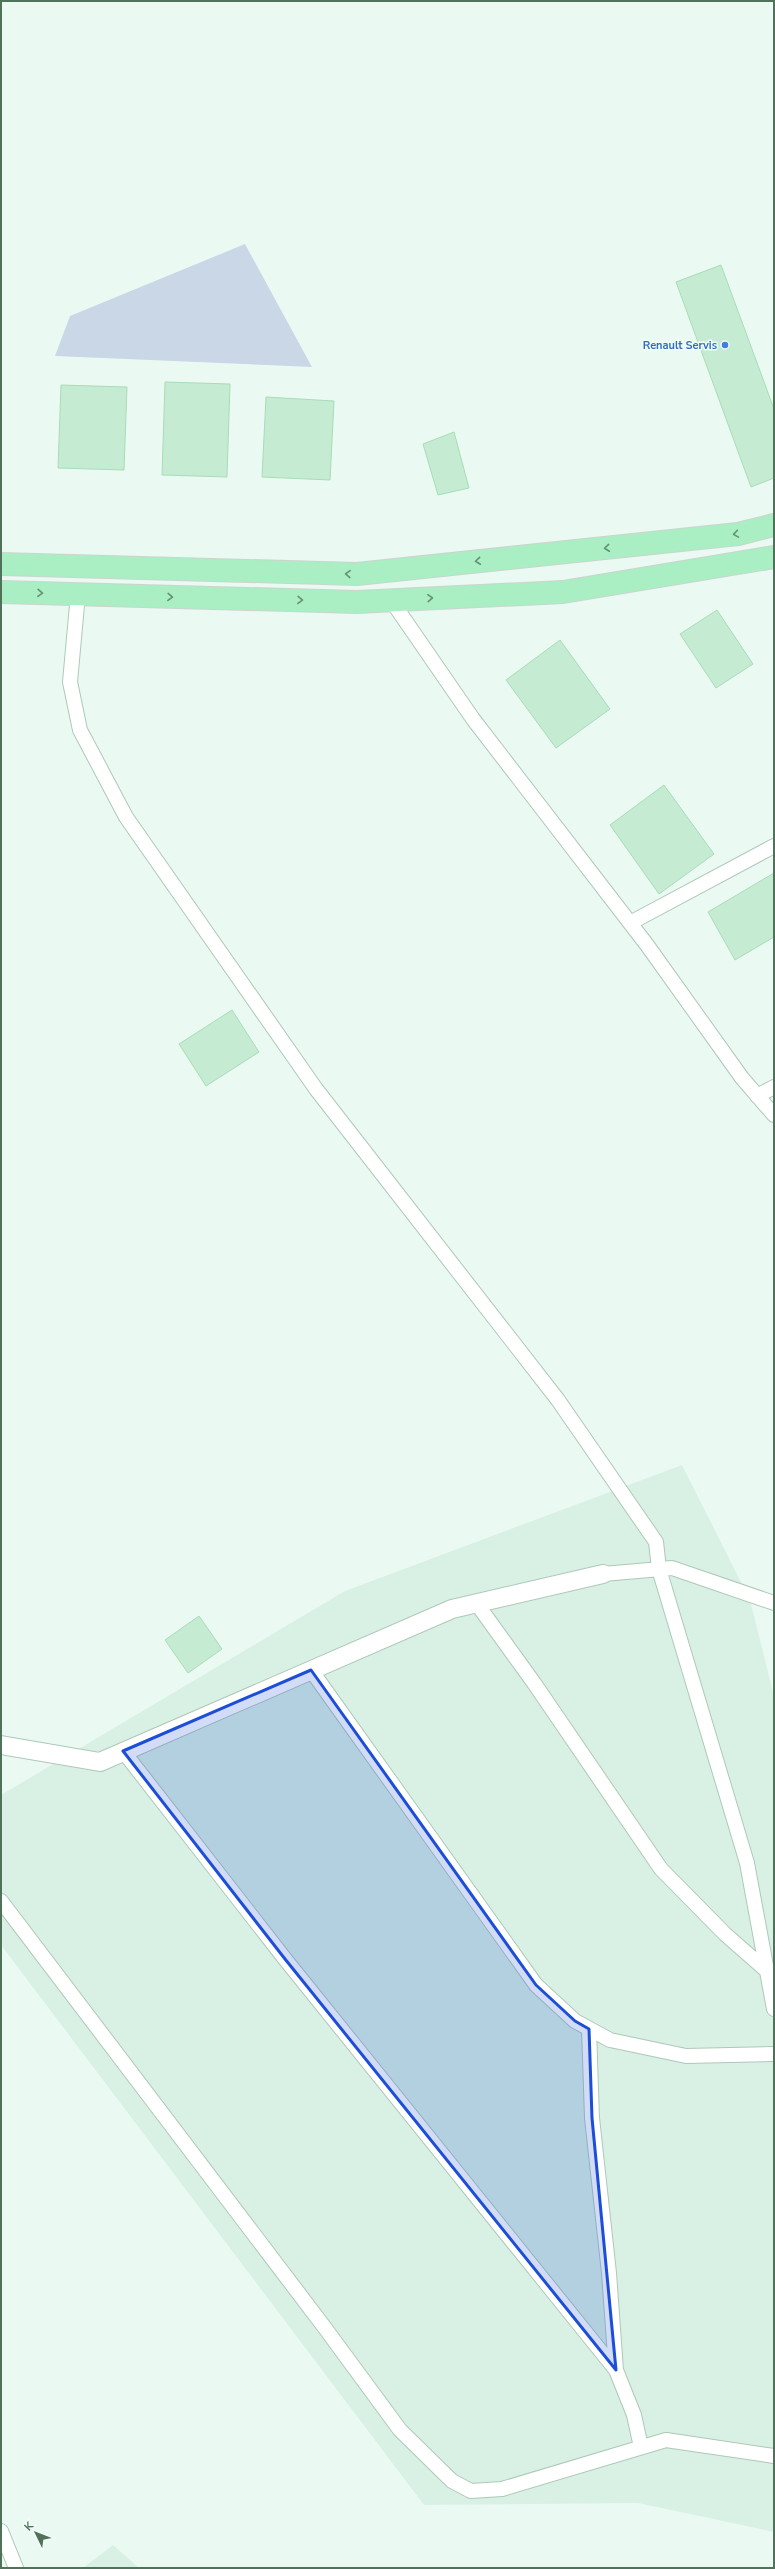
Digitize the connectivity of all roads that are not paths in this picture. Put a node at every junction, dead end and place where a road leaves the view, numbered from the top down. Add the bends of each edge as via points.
1 (774, 525) edge
2 (774, 557) edge
3 (1, 564) edge
4 (1, 592) edge
5 (78, 594) junction
6 (391, 600) junction
7 (774, 846) edge
8 (630, 923) junction
9 (774, 1087) edge
10 (758, 1096) junction
11 (774, 1115) edge
12 (659, 1569) junction
13 (603, 1574) joint
14 (774, 1603) edge
15 (477, 1604) junction
16 (311, 1670) junction
17 (1, 1745) edge
18 (123, 1751) junction
19 (1, 1901) edge
20 (766, 1970) junction
21 (774, 2009) edge
22 (589, 2029) junction
23 (774, 2054) edge
24 (616, 2370) junction
25 (642, 2447) junction
26 (774, 2456) edge
27 (1, 2531) edge
28 (16, 2568) edge

1 -> 3 highway via 738,534 357,574
6 -> 2 highway via 563,592
4 -> 5 highway
5 -> 6 highway via 357,602
5 - 12 street via 70,682 80,730 126,817 316,1089 558,1400 656,1542
6 - 8 street via 473,720
7 - 8 street
8 - 10 street via 742,1078
9 - 10 street
10 - 11 street
12 - 13 street
12 - 14 street via 672,1568
12 - 20 street via 746,1863
13 - 15 street
15 - 16 street via 452,1609
15 - 20 street via 661,1869 725,1934
16 - 18 street
16 - 22 street via 536,1985 575,2021
17 - 18 street via 100,1762
18 - 24 street via 290,1966
19 - 25 street via 326,2328 400,2430 452,2481 471,2491 502,2489
20 - 21 street
22 - 23 street via 610,2040 686,2056
22 - 24 street via 592,2118 609,2273
24 - 25 street via 634,2415
25 - 26 street via 666,2440
27 - 28 street

